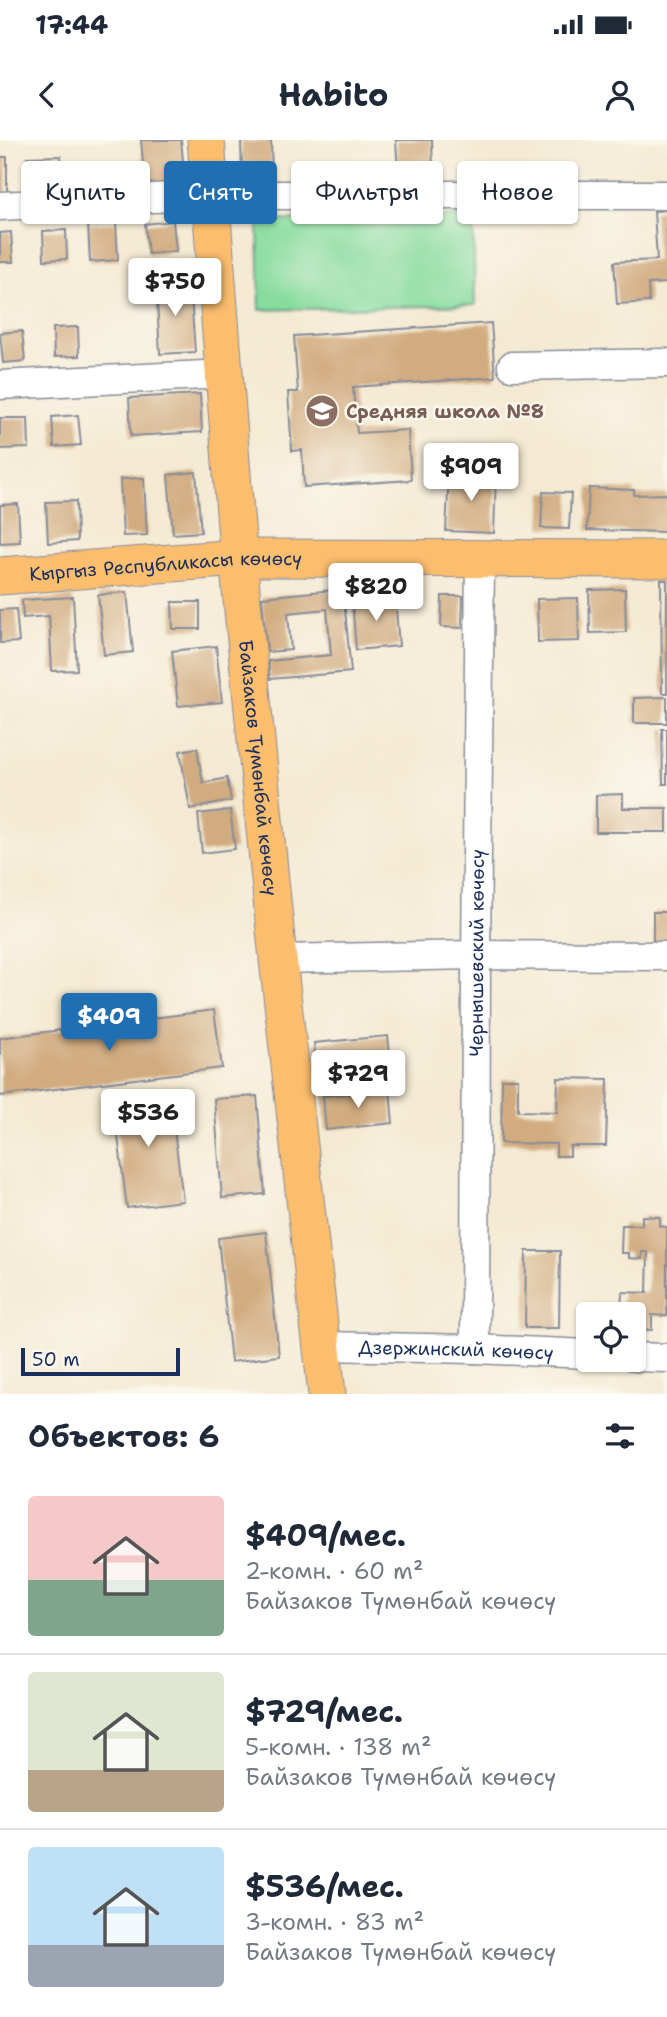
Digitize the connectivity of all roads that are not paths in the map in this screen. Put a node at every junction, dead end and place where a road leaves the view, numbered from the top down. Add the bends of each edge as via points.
1 (206, 140) edge
2 (208, 161) edge
3 (277, 195) edge
4 (667, 195) edge
5 (164, 197) edge
6 (0, 206) edge
7 (213, 224) edge
8 (667, 363) edge
9 (512, 366) dead end
10 (225, 374) junction
11 (0, 385) edge
12 (238, 558) junction
13 (480, 559) junction
14 (667, 559) edge
15 (0, 576) edge
16 (475, 955) junction
17 (667, 956) edge
18 (278, 959) junction
19 (323, 1346) junction
20 (475, 1349) junction
21 (576, 1353) edge
22 (646, 1357) edge
23 (667, 1358) edge
24 (327, 1394) edge

1 - 2 main road, Байзаков Түмөнбай көчөсү
3 - 4 street
5 - 6 street
7 - 10 main road, Байзаков Түмөнбай көчөсү
8 - 9 street
10 - 11 street
10 - 12 main road, Байзаков Түмөнбай көчөсү
12 - 13 main road, Кыргыз Республикасы көчөсү
12 - 15 main road, Кыргыз Республикасы көчөсү
12 - 18 main road, Байзаков Түмөнбай көчөсү
13 - 14 main road, Кыргыз Республикасы көчөсү
13 - 16 street, Чернышевский көчөсү
16 - 17 street
16 - 18 street
16 - 20 street, Чернышевский көчөсү
18 - 19 main road, Байзаков Түмөнбай көчөсү
19 - 20 street, Дзержинский көчөсү
19 - 24 main road, Байзаков Түмөнбай көчөсү
20 - 21 street, Дзержинский көчөсү
22 - 23 street

